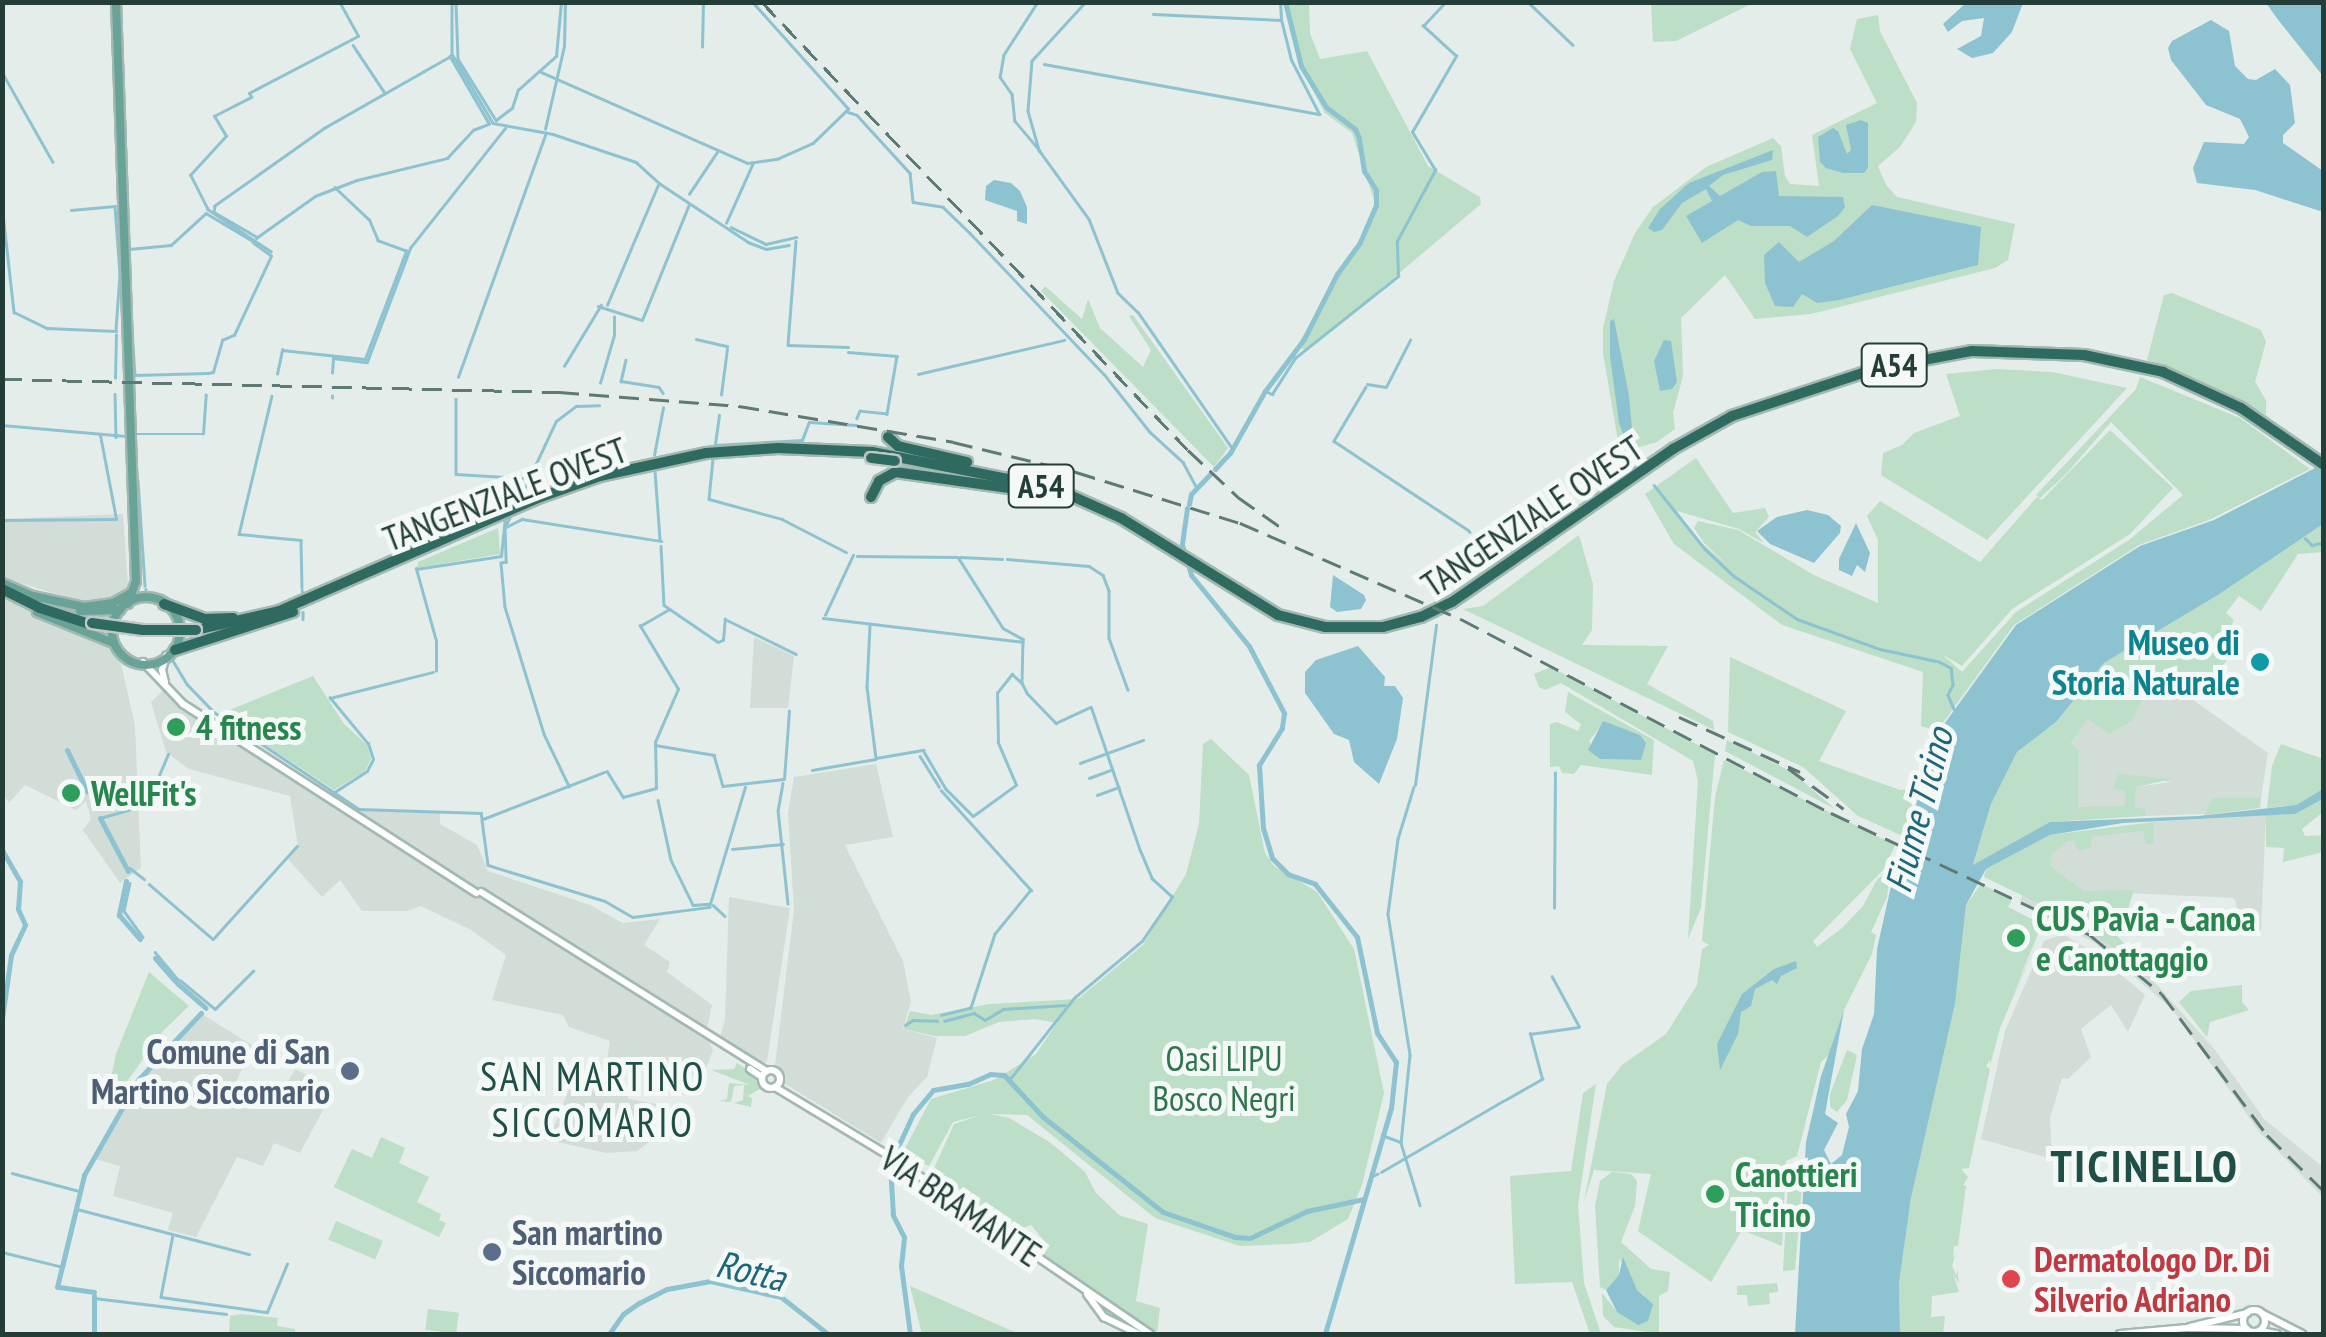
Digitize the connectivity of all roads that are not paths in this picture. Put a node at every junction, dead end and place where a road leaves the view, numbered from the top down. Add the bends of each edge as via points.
1 (116, 2) edge
2 (888, 437) dead end
3 (887, 457) junction
4 (2324, 469) edge
5 (871, 497) dead end
6 (135, 554) junction
7 (136, 581) junction
8 (2, 588) edge
9 (333, 590) junction
10 (33, 596) junction
11 (149, 600) junction
12 (164, 604) junction
13 (124, 607) junction
14 (111, 642) junction
15 (171, 653) junction
16 (143, 662) junction
17 (170, 692) junction
18 (764, 1074) junction
19 (777, 1083) junction
20 (1083, 1289) junction
21 (2246, 1313) junction
22 (2262, 1314) junction
23 (2187, 1328) junction
24 (2247, 1329) junction
25 (2260, 1330) junction
26 (1139, 1334) edge
27 (1150, 1334) edge
28 (2120, 1334) edge
29 (2277, 1334) edge
30 (2302, 1334) edge

1 - 6 main road
2 - 3 highway
3 - 4 highway, TANGENZIALE OVEST / A54 via 1054,492 1121,518 1248,604 1293,625 1336,634 1381,633 1446,612 1701,431 1750,408 1940,355 2070,353 2139,365 2262,425
3 - 5 highway
3 - 9 highway, TANGENZIALE OVEST / A54 via 714,455 621,470
6 - 7 main road
6 - 10 main road via 127,598 84,607
7 - 11 main road
7 - 13 main road
8 - 9 highway, A54, bridge via 92,624 196,631 252,620
8 - 10 main road
8 - 14 main road
9 - 12 highway via 226,619 206,620
9 - 15 highway via 272,622
10 - 13 main road via 81,611
11 - 12 main road
11 - 13 main road
12 - 15 main road via 182,626
13 - 14 main road via 110,626
14 - 16 main road
15 - 16 main road
15 - 17 main road via 162,676
16 - 17 main road
17 - 18 main road
18 - 19 main road via 774,1070
18 - 19 main road via 764,1085
19 - 20 main road, VIA BRAMANTE
20 - 26 main road, VIA BRAMANTE via 1104,1318
20 - 27 main road, VIA BRAMANTE
21 - 22 main road via 2256,1308
21 - 23 main road
21 - 24 main road
22 - 25 main road
22 - 30 main road
23 - 24 main road
23 - 28 main road
24 - 25 main road
25 - 29 main road

